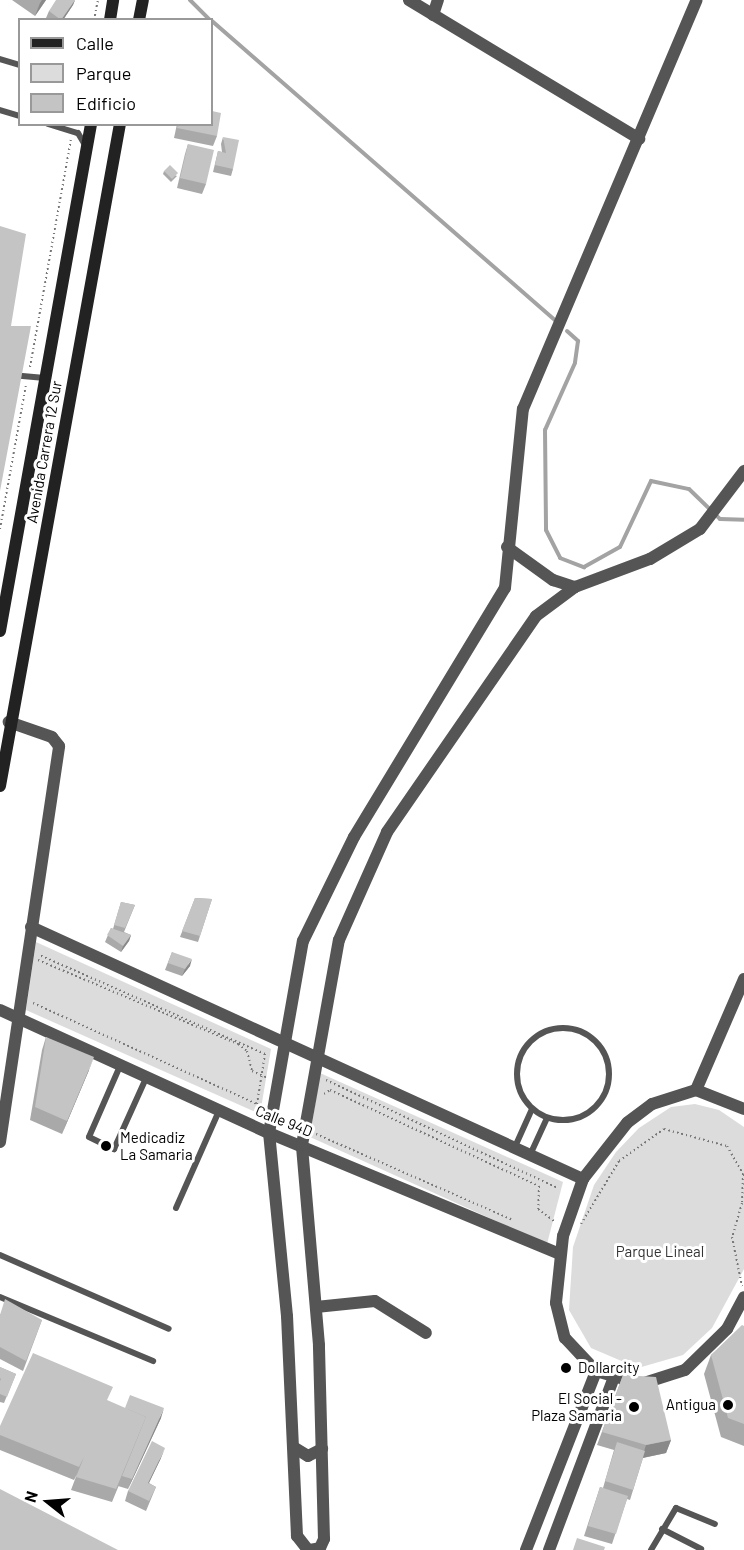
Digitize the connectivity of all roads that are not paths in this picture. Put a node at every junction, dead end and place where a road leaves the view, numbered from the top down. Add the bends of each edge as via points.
1 (113, 0) edge
2 (143, 0) edge
3 (409, 0) edge
4 (438, 0) edge
5 (697, 0) edge
6 (433, 15) junction
7 (110, 18) edge
8 (139, 18) edge
9 (0, 59) edge
10 (18, 64) edge
11 (0, 110) edge
12 (18, 115) edge
13 (54, 126) edge
14 (91, 126) edge
15 (120, 126) edge
16 (639, 139) junction
17 (87, 148) junction
18 (0, 374) edge
19 (45, 378) junction
20 (744, 471) edge
21 (507, 547) junction
22 (575, 587) junction
23 (0, 631) edge
24 (9, 722) junction
25 (0, 786) edge
26 (31, 927) junction
27 (744, 979) edge
28 (0, 1010) edge
29 (17, 1017) junction
30 (284, 1047) junction
31 (314, 1060) junction
32 (120, 1066) junction
33 (146, 1078) junction
34 (696, 1090) junction
35 (532, 1109) junction
36 (744, 1109) edge
37 (219, 1110) junction
38 (548, 1118) junction
39 (269, 1133) junction
40 (0, 1142) edge
41 (302, 1145) junction
42 (514, 1149) junction
43 (530, 1156) junction
44 (583, 1179) junction
45 (176, 1208) dead end
46 (560, 1254) junction
47 (0, 1255) edge
48 (0, 1297) edge
49 (744, 1297) edge
50 (316, 1307) junction
51 (169, 1329) dead end
52 (727, 1329) junction
53 (426, 1333) dead end
54 (744, 1336) edge
55 (153, 1361) dead end
56 (596, 1371) junction
57 (613, 1380) junction
58 (294, 1448) junction
59 (322, 1449) junction
60 (715, 1524) dead end
61 (662, 1529) junction
62 (701, 1549) edge
63 (309, 1550) edge
64 (526, 1550) edge
65 (549, 1550) edge
66 (651, 1550) edge

1 - 7 street
2 - 8 street
3 - 6 street
4 - 6 street
5 - 16 street
6 - 16 street
9 - 10 lane
11 - 12 lane
13 - 17 lane via 72,132
14 - 17 street, Avenida Carrera 12 Sur
15 - 24 street, Avenida Carrera 12 Sur
16 - 21 street via 523,409
17 - 19 street, Avenida Carrera 12 Sur
18 - 19 lane
19 - 23 street, Avenida Carrera 12 Sur
20 - 22 street via 700,529 650,558
21 - 22 street via 553,580
21 - 30 street via 505,588 354,837 303,941
22 - 31 street via 536,616 387,832 339,940
24 - 25 street, Avenida Carrera 12 Sur
24 - 26 street via 52,737 59,746
26 - 29 street
26 - 30 street
27 - 34 street
28 - 29 street, Calle 94D
29 - 32 street, Calle 94D
29 - 40 street
30 - 31 street
30 - 39 street
31 - 41 street
31 - 42 street
32 - 33 street, Calle 94D
32 - 33 lane via 89,1137 114,1149
33 - 37 street, Calle 94D
34 - 36 street
34 - 44 street via 652,1104 627,1123
35 - 38 lane
35 - 38 lane via 516,1074 525,1047 548,1029 586,1033 600,1046 608,1084 586,1114
35 - 42 lane
37 - 39 street, Calle 94D
37 - 45 lane
38 - 43 lane
39 - 41 street, Calle 94D
39 - 58 street
41 - 46 street, Calle 94D
41 - 50 street
42 - 43 street
43 - 44 street
44 - 46 street
46 - 56 street via 556,1304 565,1338
47 - 51 lane
48 - 55 lane
49 - 52 street
50 - 53 street via 375,1301
50 - 59 street
52 - 54 street
52 - 57 street via 685,1370 641,1384
56 - 57 street
56 - 64 street
57 - 65 street
58 - 59 street via 308,1456
58 - 63 street via 297,1536
59 - 63 street via 324,1539 320,1548
60 - 61 lane via 676,1508
61 - 62 lane
61 - 66 lane

